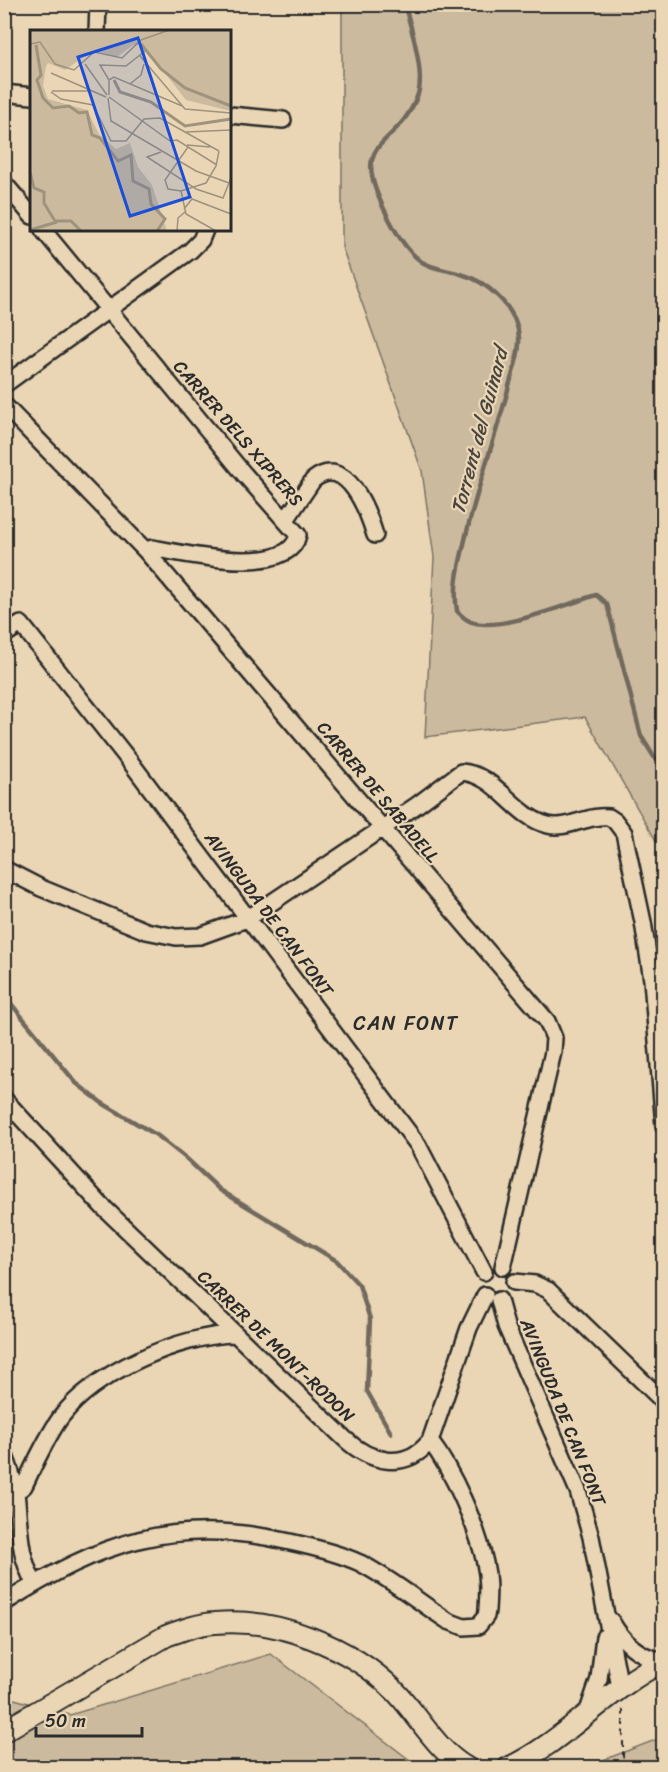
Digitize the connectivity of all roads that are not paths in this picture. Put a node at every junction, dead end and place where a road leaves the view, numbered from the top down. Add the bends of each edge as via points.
1 (98, 4) edge
2 (97, 30) edge
3 (4, 93) edge
4 (30, 96) edge
5 (231, 115) edge
6 (283, 120) dead end
7 (4, 183) edge
8 (30, 214) edge
9 (44, 231) edge
10 (205, 231) edge
11 (108, 309) junction
12 (4, 385) edge
13 (4, 405) edge
14 (286, 520) junction
15 (375, 535) dead end
16 (145, 550) junction
17 (4, 635) edge
18 (382, 827) junction
19 (4, 869) edge
20 (248, 919) junction
21 (4, 1098) edge
22 (663, 1126) edge
23 (503, 1267) junction
24 (484, 1272) junction
25 (514, 1282) junction
26 (492, 1298) junction
27 (235, 1334) junction
28 (662, 1398) edge
29 (429, 1441) junction
30 (4, 1453) edge
31 (16, 1492) junction
32 (35, 1584) junction
33 (4, 1603) edge
34 (605, 1610) junction
35 (663, 1661) edge
36 (618, 1689) junction
37 (588, 1711) junction
38 (4, 1731) edge
39 (467, 1767) edge
40 (508, 1767) edge

1 - 2 street
3 - 4 street
5 - 6 street
7 - 8 street
9 - 11 street, CARRER DELS XIPRERS
10 - 11 street via 190,251
11 - 12 street
11 - 14 street, CARRER DELS XIPRERS
13 - 16 street, CARRER DE SABADELL
14 - 15 street via 313,480 331,473 361,496
14 - 16 street, CARRER DELS XIPRERS via 298,534 296,544 273,558 233,560
16 - 18 street, CARRER DE SABADELL
17 - 20 street, AVINGUDA DE CAN FONT via 21,624
18 - 20 street
18 - 22 street via 460,772 484,780 531,817 549,826 602,816 615,821 624,833 629,852 652,980
18 - 23 street, CARRER DE SABADELL via 540,1012 554,1038
19 - 20 street via 41,888 161,935 200,936
20 - 24 street, AVINGUDA DE CAN FONT via 418,1146
21 - 27 street, CARRER DE MONT-RODON via 102,1206
23 - 24 street via 491,1267
23 - 25 street via 512,1274
24 - 26 street via 480,1282
25 - 26 street via 512,1293
25 - 28 street via 548,1290
26 - 29 street via 469,1328
26 - 34 street, AVINGUDA DE CAN FONT via 578,1491
27 - 29 street, CARRER DE MONT-RODON via 357,1450 377,1459 399,1461 416,1455
27 - 31 street via 193,1340 156,1353 92,1389 62,1416 24,1486
29 - 32 street via 442,1458 485,1563 487,1610 478,1626 464,1627 448,1621 347,1558 237,1532 190,1531 118,1544
30 - 31 street
31 - 32 street via 25,1567
32 - 33 street
34 - 35 street, AVINGUDA DE CAN FONT via 628,1645 648,1658
34 - 36 street, AVINGUDA DE CAN FONT
34 - 37 street, AVINGUDA DE CAN FONT via 603,1654
35 - 36 street
36 - 37 street
37 - 40 street
38 - 39 street via 166,1636 192,1627 232,1622 309,1639 369,1668 396,1692 449,1755

